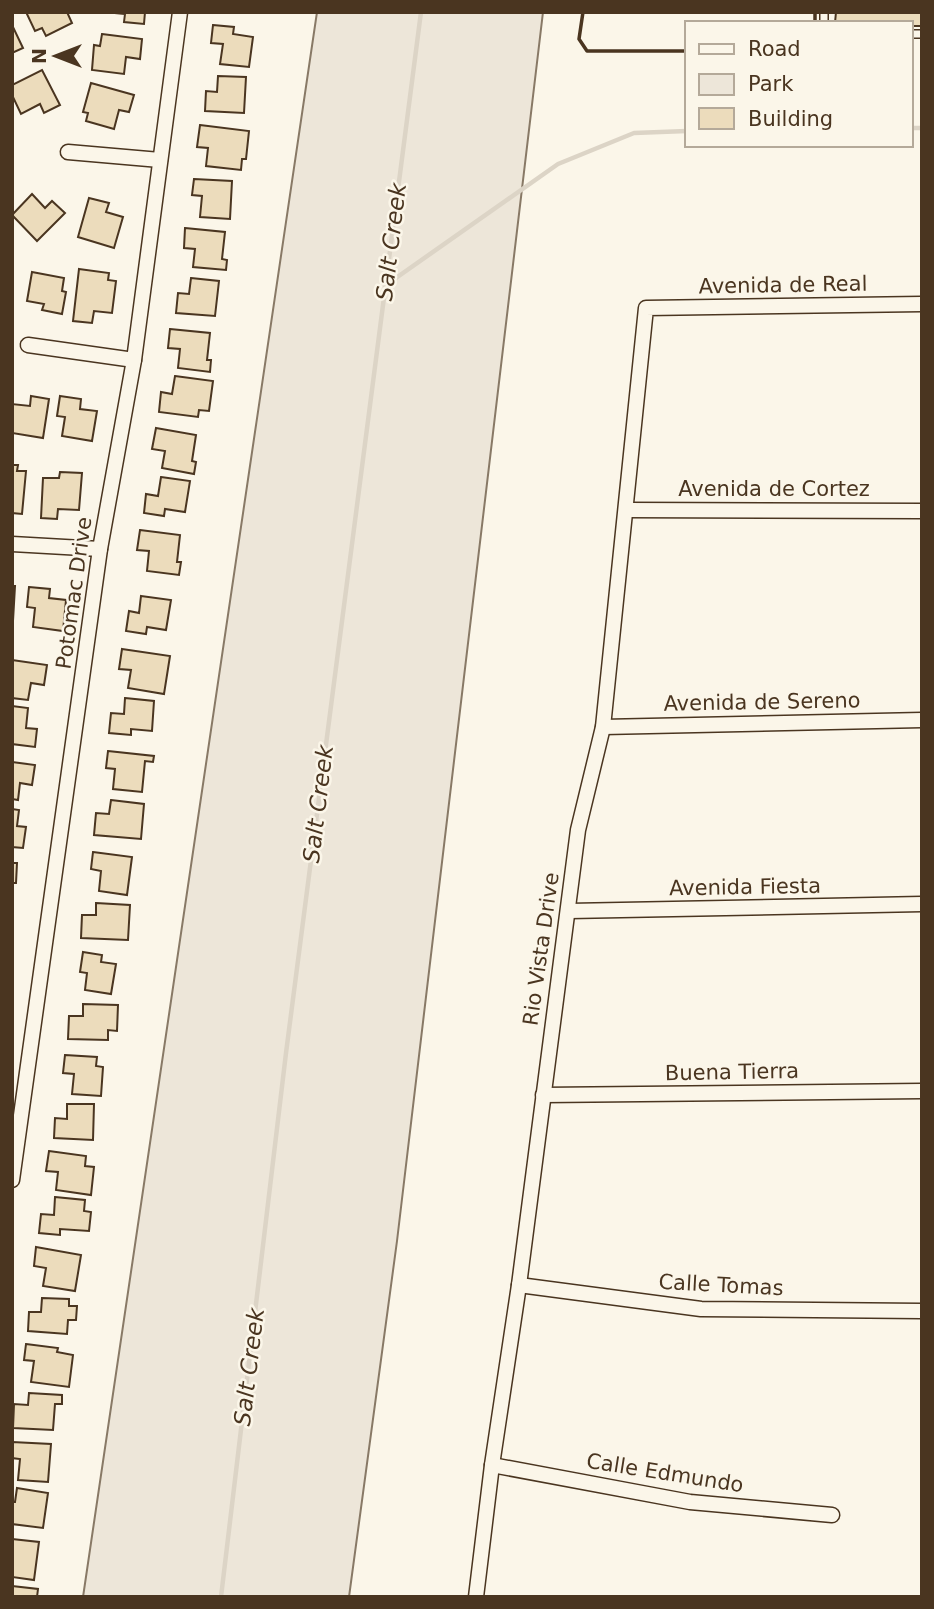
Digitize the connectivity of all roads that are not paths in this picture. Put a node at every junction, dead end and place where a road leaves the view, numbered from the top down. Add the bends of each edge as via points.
1 (180, 12) edge
2 (68, 152) dead end
3 (160, 160) junction
4 (922, 303) edge
5 (646, 308) joint
6 (28, 345) dead end
7 (134, 360) junction
8 (626, 510) junction
9 (922, 511) edge
10 (12, 544) edge
11 (100, 549) junction
12 (922, 720) edge
13 (603, 727) junction
14 (922, 904) edge
15 (569, 911) junction
16 (922, 1091) edge
17 (542, 1095) junction
18 (12, 1180) edge
19 (519, 1285) junction
20 (922, 1311) edge
21 (492, 1465) junction
22 (832, 1515) dead end
23 (476, 1597) edge

1 - 3 street, Potomac Drive
2 - 3 street
3 - 7 street, Potomac Drive
4 - 5 street, Avenida de Real
5 - 8 street, Rio Vista Drive
6 - 7 street
7 - 11 street, Potomac Drive
8 - 9 street, Avenida de Cortez
8 - 13 street, Rio Vista Drive
10 - 11 street
11 - 18 street, Potomac Drive
12 - 13 street, Avenida de Sereno
13 - 15 street, Rio Vista Drive via 578,830
14 - 15 street, Avenida Fiesta
15 - 17 street, Rio Vista Drive
16 - 17 street, Buena Tierra
17 - 19 street, Rio Vista Drive
19 - 20 street, Calle Tomas via 701,1309
19 - 21 street, Rio Vista Drive
21 - 22 street, Calle Edmundo via 690,1502
21 - 23 street, Rio Vista Drive

